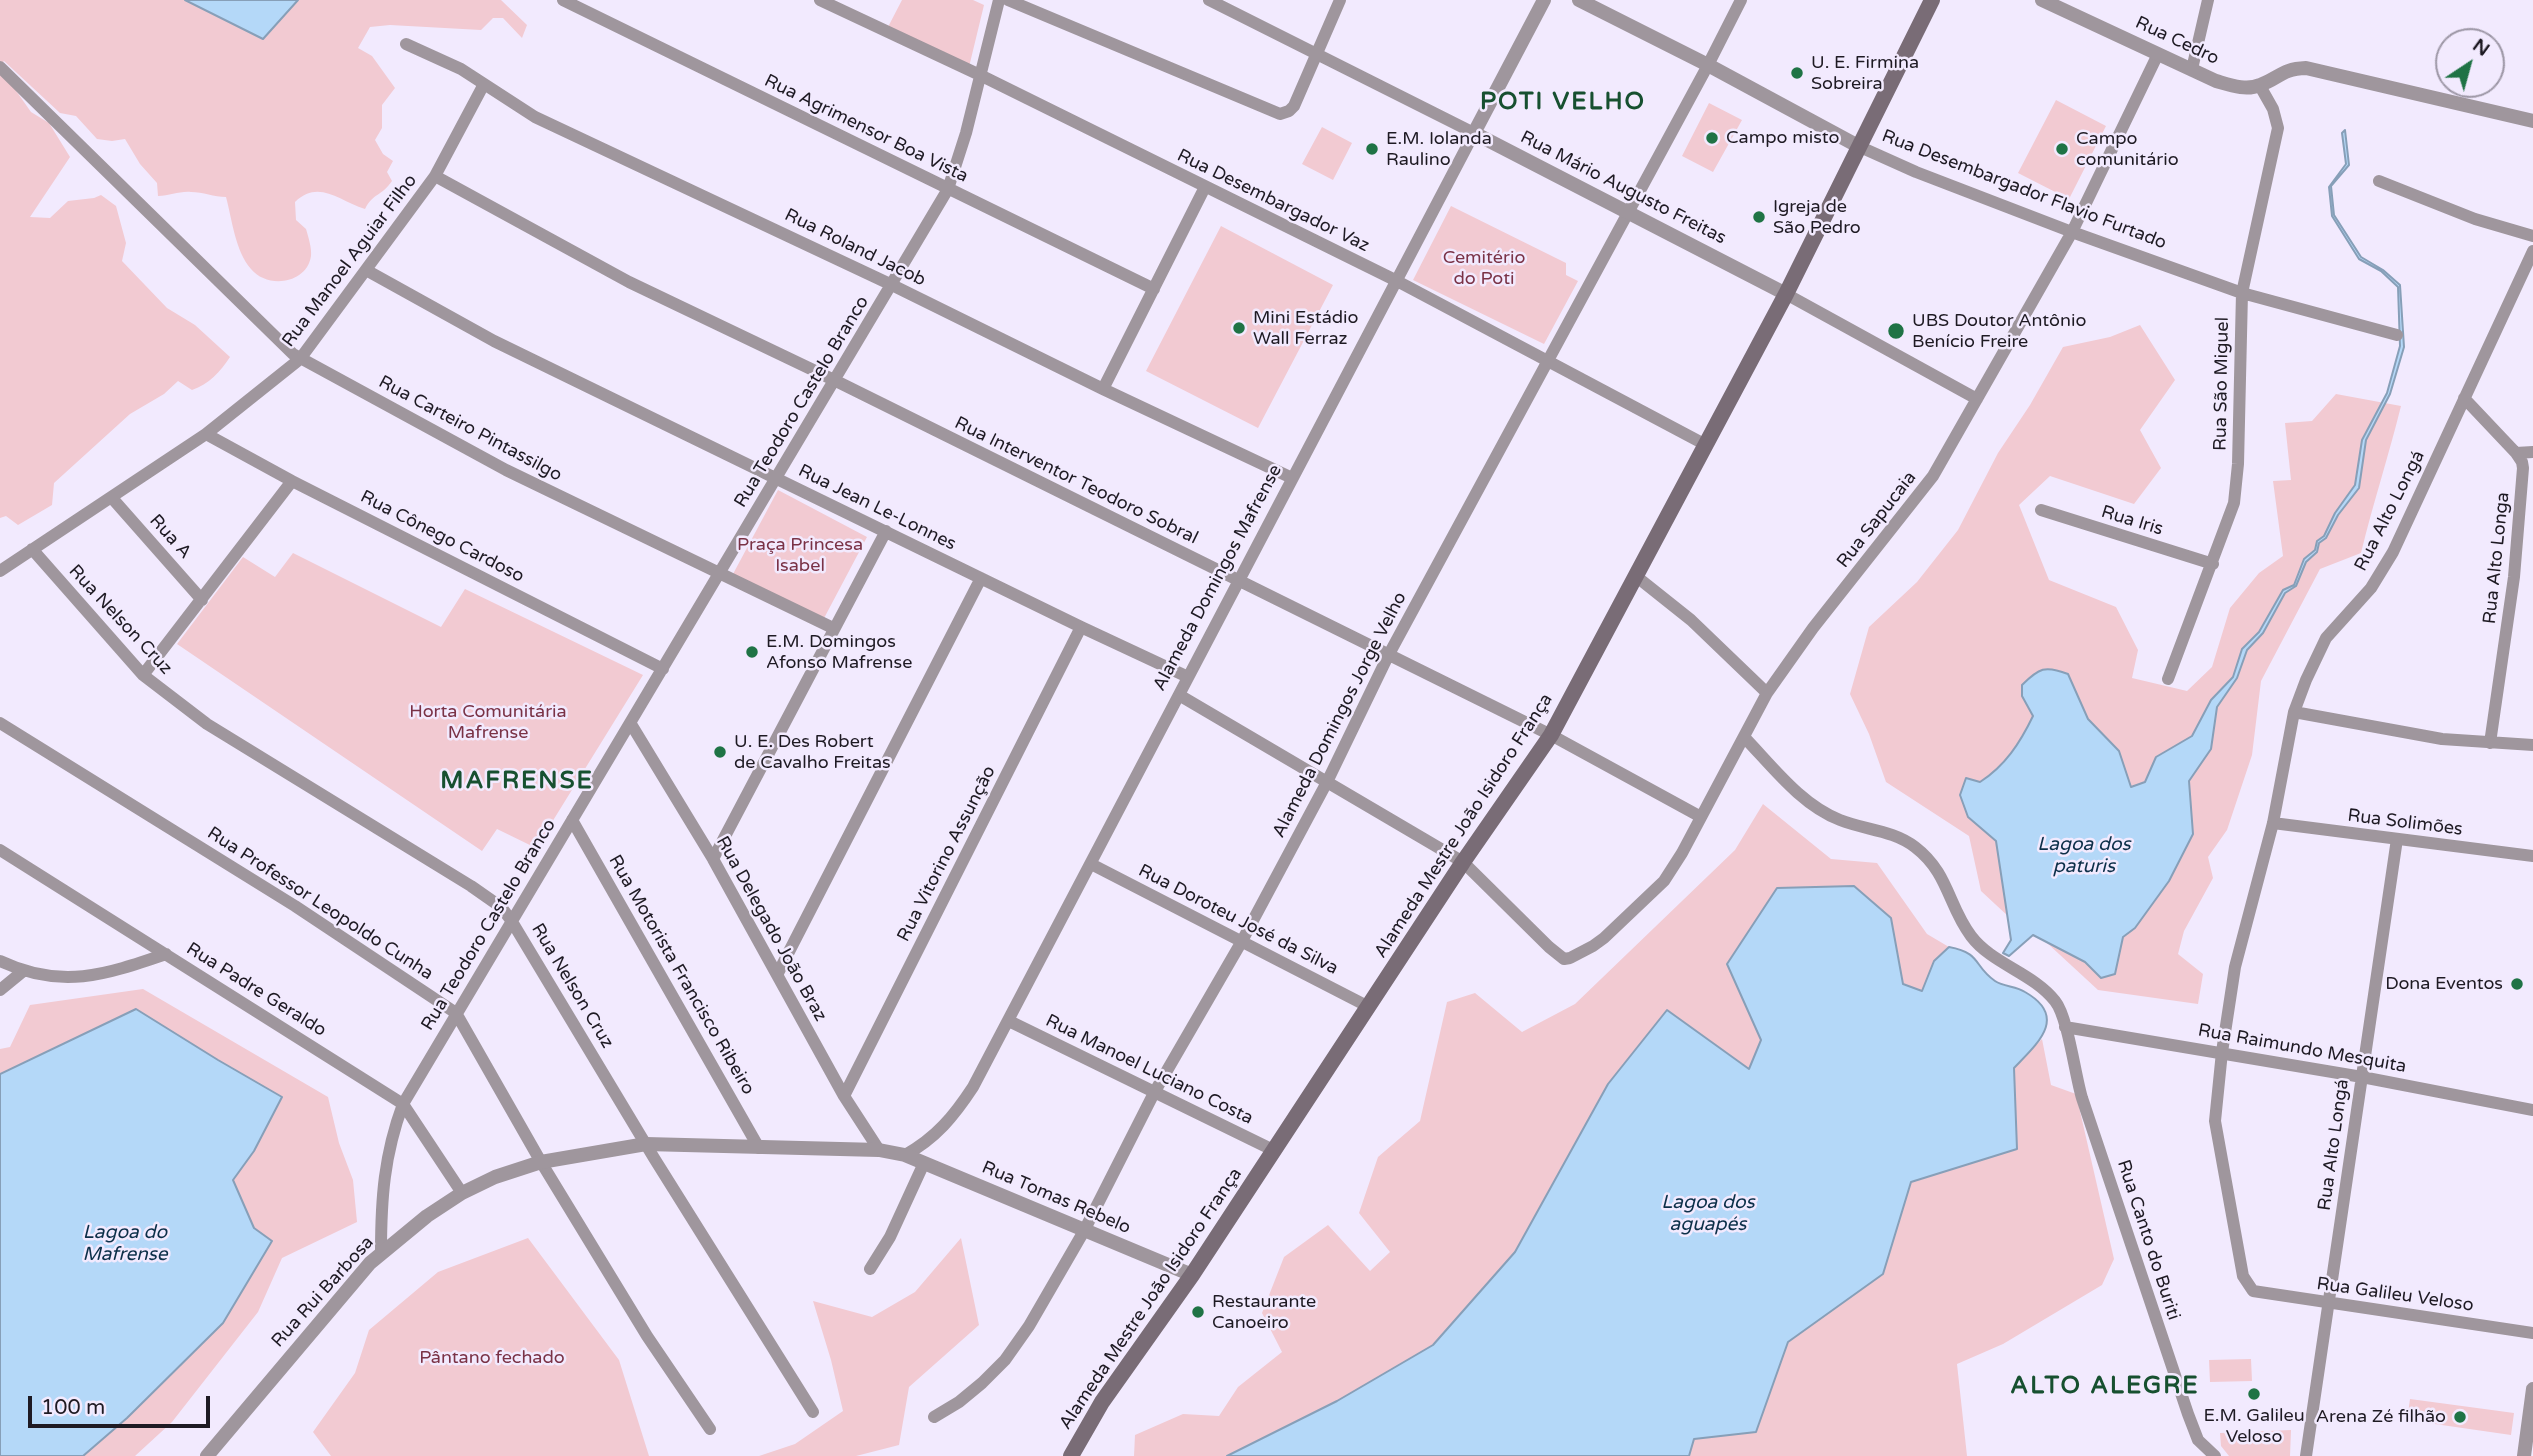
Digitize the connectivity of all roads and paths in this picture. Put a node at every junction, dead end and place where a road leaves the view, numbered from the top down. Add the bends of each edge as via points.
1 (563, 0) edge
2 (820, 0) edge
3 (999, 0) edge
4 (1007, 0) edge
5 (1209, 0) edge
6 (1340, 0) edge
7 (1544, 0) edge
8 (1578, 0) edge
9 (1741, 0) edge
10 (1932, 0) edge
11 (2042, 0) edge
12 (2208, 0) edge
13 (407, 44) dead end
14 (1316, 52) junction
15 (2158, 54) junction
16 (1708, 65) junction
17 (0, 67) edge
18 (2192, 69) junction
19 (982, 75) junction
20 (484, 84) junction
21 (2260, 86) junction
22 (2533, 121) edge
23 (1474, 133) junction
24 (1858, 146) junction
25 (435, 176) junction
26 (2379, 181) dead end
27 (1205, 187) junction
28 (948, 189) junction
29 (1628, 214) junction
30 (2072, 232) junction
31 (2533, 236) edge
32 (2533, 251) edge
33 (366, 270) junction
34 (1397, 281) junction
35 (892, 285) junction
36 (1154, 289) junction
37 (2242, 293) junction
38 (1786, 294) junction
39 (2397, 335) dead end
40 (300, 359) junction
41 (1549, 360) junction
42 (834, 380) junction
43 (1102, 389) junction
44 (2464, 398) junction
45 (1977, 399) junction
46 (206, 435) junction
47 (1706, 445) junction
48 (2533, 452) edge
49 (2516, 453) junction
50 (778, 478) junction
51 (1292, 478) junction
52 (292, 481) junction
53 (112, 498) junction
54 (2040, 510) dead end
55 (886, 531) junction
56 (32, 549) junction
57 (2213, 564) junction
58 (0, 571) edge
59 (719, 574) junction
60 (1637, 577) junction
61 (981, 578) junction
62 (1238, 581) junction
63 (202, 600) junction
64 (833, 628) junction
65 (1081, 628) junction
66 (1388, 656) junction
67 (663, 669) junction
68 (142, 676) junction
69 (1188, 677) junction
70 (2168, 679) dead end
71 (1767, 693) junction
72 (1179, 695) junction
73 (2294, 712) junction
74 (0, 723) edge
75 (631, 724) junction
76 (1551, 735) junction
77 (1744, 737) junction
78 (2490, 743) junction
79 (2533, 745) edge
80 (1327, 782) junction
81 (1700, 817) junction
82 (572, 820) junction
83 (2273, 823) junction
84 (2397, 839) junction
85 (0, 850) edge
86 (2533, 856) edge
87 (713, 859) junction
88 (1464, 862) junction
89 (1091, 864) junction
90 (511, 920) junction
91 (1242, 941) junction
92 (166, 954) junction
93 (0, 961) edge
94 (22, 972) junction
95 (777, 975) junction
96 (0, 990) edge
97 (1369, 1007) junction
98 (456, 1013) junction
99 (1009, 1021) junction
100 (2065, 1027) junction
101 (2222, 1052) junction
102 (2362, 1077) junction
103 (1154, 1093) junction
104 (844, 1096) junction
105 (403, 1104) junction
106 (2533, 1110) edge
107 (646, 1144) junction
108 (759, 1148) junction
109 (879, 1150) junction
110 (1273, 1150) junction
111 (905, 1155) junction
112 (541, 1162) junction
113 (924, 1163) junction
114 (461, 1193) junction
115 (1084, 1231) junction
116 (382, 1252) junction
117 (870, 1269) dead end
118 (1192, 1275) junction
119 (2253, 1290) joint
120 (2329, 1303) junction
121 (2533, 1333) edge
122 (2533, 1389) edge
123 (813, 1412) dead end
124 (934, 1417) dead end
125 (710, 1429) dead end
126 (207, 1456) edge
127 (1071, 1456) edge
128 (2215, 1456) edge
129 (2306, 1456) edge
130 (2524, 1456) edge

1 - 28 street, Rua Agrimensor Boa Vista
2 - 19 street, Rua Desembargador Vaz
3 - 19 street, Rua Teodoro Castelo Branco
4 - 14 street via 1272,113 1285,114 1294,106
5 - 14 street, Rua Mário Augusto Freitas
6 - 14 street
7 - 23 street, Alameda Domingos Mafrense
8 - 16 street, Rua Desembargador Flavio Furtado
9 - 16 street, Alameda Domingos Jorge Velho
10 - 24 main road, Alameda Mestre João Isidoro França
11 - 15 street, Rua Cedro
12 - 18 street
13 - 20 street, Rua Roland Jacob
14 - 23 street, Rua Mário Augusto Freitas
15 - 18 street, Rua Cedro
15 - 30 street, Rua Sapucaia
16 - 24 street, Rua Desembargador Flavio Furtado
16 - 29 street, Alameda Domingos Jorge Velho
17 - 40 street, Rua Carteiro Pintassilgo
18 - 21 street, Rua Cedro via 2234,86
19 - 27 street, Rua Desembargador Vaz
19 - 28 street, Rua Teodoro Castelo Branco
20 - 25 street, Rua Manoel Aguiar Filho
20 - 35 street, Rua Roland Jacob via 535,117
21 - 22 street via 2282,72 2306,68
21 - 37 street, Rua São Miguel via 2278,128
23 - 29 street, Rua Mário Augusto Freitas
23 - 34 street, Alameda Domingos Mafrense
24 - 30 street, Rua Desembargador Flavio Furtado
24 - 38 main road, Alameda Mestre João Isidoro França
25 - 33 street, Rua Manoel Aguiar Filho
25 - 42 street, Rua Interventor Teodoro Sobral via 629,282
26 - 31 street
27 - 34 street, Rua Desembargador Vaz
27 - 36 street
28 - 35 street, Rua Teodoro Castelo Branco
28 - 36 street, Rua Agrimensor Boa Vista
29 - 38 street, Rua Mário Augusto Freitas
29 - 41 street, Alameda Domingos Jorge Velho
30 - 37 street, Rua Desembargador Flavio Furtado
30 - 45 street, Rua Sapucaia
32 - 44 street, Rua Alto Longá
33 - 40 street, Rua Manoel Aguiar Filho
33 - 50 street, Rua Jean Le-Lonnes via 494,341
34 - 41 street, Rua Desembargador Vaz
34 - 51 street, Alameda Domingos Mafrense
35 - 42 street, Rua Teodoro Castelo Branco
35 - 43 street, Rua Roland Jacob
36 - 43 street
37 - 39 street, Rua Desembargador Flavio Furtado
37 - 57 street, Rua São Miguel via 2237,485
38 - 45 street, Rua Mário Augusto Freitas
38 - 47 main road, Alameda Mestre João Isidoro França
40 - 46 street, Rua Manoel Aguiar Filho
40 - 59 street, Rua Carteiro Pintassilgo via 506,470
41 - 47 street, Rua Desembargador Vaz
41 - 66 street, Alameda Domingos Jorge Velho
42 - 50 street, Rua Teodoro Castelo Branco
42 - 62 street, Rua Interventor Teodoro Sobral
43 - 51 street, Rua Roland Jacob
44 - 49 street
44 - 73 street, Rua Alto Longá via 2383,570 2326,638
45 - 71 street, Rua Sapucaia via 1933,477
46 - 52 street, Rua Cônego Cardoso
46 - 53 street, Rua Manoel Aguiar Filho
47 - 60 main road, Alameda Mestre João Isidoro França
48 - 49 street
49 - 78 street, Rua Alto Longa via 2523,468 2514,577
50 - 55 street, Rua Jean Le-Lonnes
50 - 59 street, Rua Teodoro Castelo Branco
51 - 62 street, Alameda Domingos Mafrense
52 - 63 street
52 - 67 street, Rua Cônego Cardoso
53 - 56 street, Rua Manoel Aguiar Filho
53 - 63 street, Rua A
54 - 57 street, Rua Iris
55 - 61 street, Rua Jean Le-Lonnes
55 - 64 street
56 - 58 street, Rua Manoel Aguiar Filho
56 - 68 street, Rua Nelson Cruz
57 - 70 street, Rua São Miguel
59 - 64 street, Rua Carteiro Pintassilgo
59 - 67 street, Rua Teodoro Castelo Branco
60 - 71 street via 1692,620
60 - 76 main road, Alameda Mestre João Isidoro França
61 - 65 street, Rua Jean Le-Lonnes
61 - 95 street
62 - 66 street, Rua Interventor Teodoro Sobral
62 - 69 street, Alameda Domingos Mafrense
63 - 68 street
64 - 87 street
65 - 69 street, Rua Jean Le-Lonnes
65 - 104 street, Rua Vitorino Assunção
66 - 76 street, Rua Interventor Teodoro Sobral
66 - 80 street, Alameda Domingos Jorge Velho
67 - 75 street, Rua Teodoro Castelo Branco
68 - 90 street, Rua Nelson Cruz via 207,724 480,892
69 - 72 street, Alameda Domingos Mafrense
71 - 77 street, Rua Sapucaia
72 - 80 street
72 - 89 street, Alameda Domingos Mafrense
73 - 78 street via 2442,739
73 - 83 street, Rua Alto Longá
74 - 98 street, Rua Professor Leopoldo Cunha via 296,906
75 - 82 street, Rua Teodoro Castelo Branco
75 - 87 street, Rua Delegado João Braz
76 - 81 street, Rua Interventor Teodoro Sobral
76 - 88 main road, Alameda Mestre João Isidoro França
77 - 81 street, Rua Sapucaia
77 - 100 street via 1823,812 1900,837 1914,846 1938,871 1973,939 2048,994
78 - 79 street
80 - 88 street
80 - 91 street, Alameda Domingos Jorge Velho
81 - 88 street, Rua Sapucaia via 1664,881 1604,938 1570,958 1564,959 1549,947
82 - 90 street, Rua Teodoro Castelo Branco
82 - 108 street, Rua Motorista Francisco Ribeiro
83 - 84 street, Rua Solimões
83 - 101 street, Rua Alto Longá via 2235,967
84 - 86 street, Rua Solimões
84 - 102 street, Rua Alto Longá
85 - 92 street, Rua Padre Geraldo
87 - 95 street, Rua Delegado João Braz
88 - 97 main road, Alameda Mestre João Isidoro França
89 - 91 street, Rua Doroteu José da Silva
89 - 99 street, Alameda Domingos Mafrense
90 - 98 street, Rua Teodoro Castelo Branco
90 - 107 street, Rua Nelson Cruz
91 - 97 street, Rua Doroteu José da Silva
91 - 103 street, Alameda Domingos Jorge Velho
92 - 94 street via 69,979
92 - 105 street, Rua Padre Geraldo
93 - 94 street
94 - 96 street
95 - 104 street, Rua Delegado João Braz
97 - 110 main road, Alameda Mestre João Isidoro França
98 - 105 street, Rua Teodoro Castelo Branco
98 - 112 street, Rua Professor Leopoldo Cunha
99 - 103 street, Rua Manoel Luciano Costa
99 - 111 street, Alameda Domingos Mafrense via 957,1112 939,1132
100 - 101 street, Rua Raimundo Mesquita
100 - 128 street, Rua Canto do Buriti via 2082,1098 2188,1414 2198,1440
101 - 102 street, Rua Raimundo Mesquita
101 - 119 street, Rua Alto Longá via 2216,1135 2243,1276
102 - 106 street, Rua Raimundo Mesquita
102 - 120 street, Rua Alto Longá
103 - 110 street, Rua Manoel Luciano Costa
103 - 115 street, Alameda Domingos Jorge Velho
104 - 109 street, Rua Delegado João Braz
105 - 114 street, Rua Padre Geraldo
105 - 116 street, Rua Teodoro Castelo Branco via 383,1177
107 - 108 street, Rua Rui Barbosa
107 - 112 street, Rua Rui Barbosa
107 - 123 street, Rua Nelson Cruz
108 - 109 street, Rua Rui Barbosa
109 - 111 street, Rua Rui Barbosa
110 - 118 main road, Alameda Mestre João Isidoro França
111 - 113 street, Rua Tomas Rebelo
112 - 114 street, Rua Rui Barbosa
112 - 125 street, Rua Professor Leopoldo Cunha
113 - 115 street, Rua Tomas Rebelo
113 - 117 street
114 - 116 street, Rua Rui Barbosa
115 - 118 street, Rua Tomas Rebelo
115 - 124 street, Alameda Domingos Jorge Velho via 1005,1360 975,1389
116 - 126 street, Rua Rui Barbosa
118 - 127 main road, Alameda Mestre João Isidoro França via 1102,1402
119 - 120 street, Rua Galileu Veloso
120 - 121 street, Rua Galileu Veloso
120 - 129 street, Rua Alto Longá
122 - 130 street

